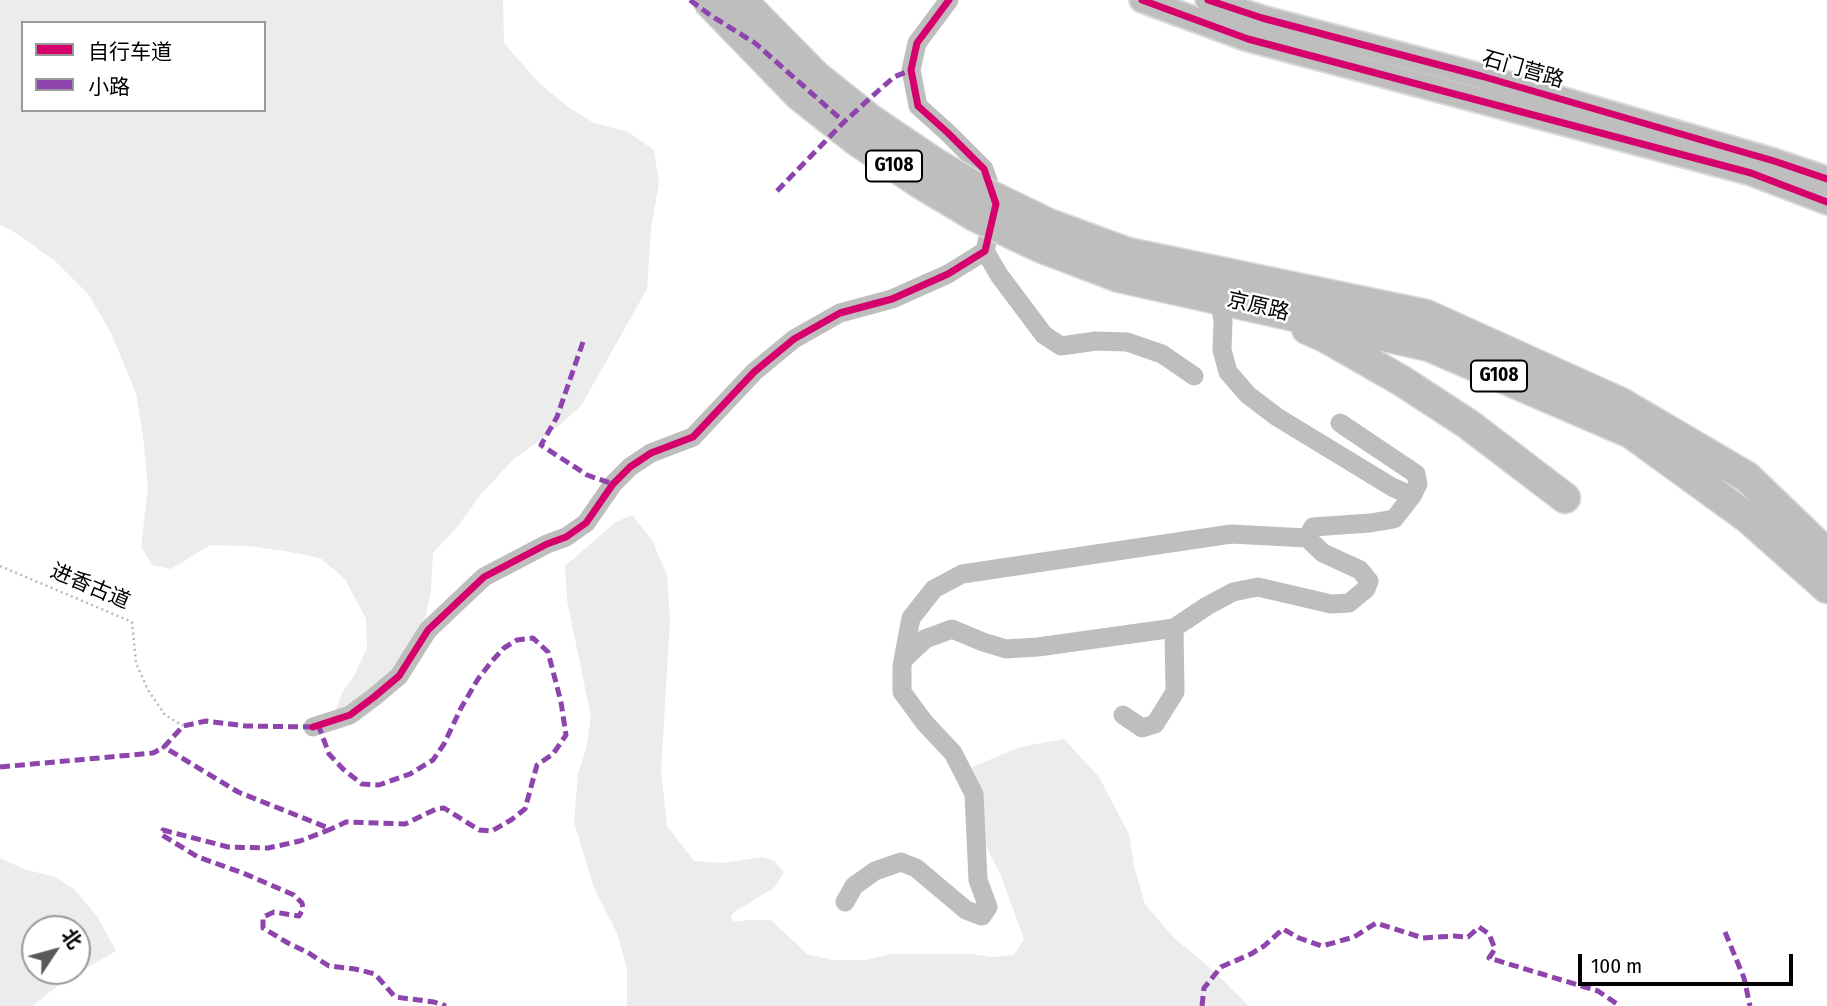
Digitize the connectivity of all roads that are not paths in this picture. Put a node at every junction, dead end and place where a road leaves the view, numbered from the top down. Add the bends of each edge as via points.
1 (707, 0) edge
2 (741, 0) edge
3 (948, 0) edge
4 (1142, 0) edge
5 (1208, 0) edge
6 (1250, 16) edge
7 (1827, 179) edge
8 (1827, 202) edge
9 (985, 251) junction
10 (1123, 265) junction
11 (1220, 299) junction
12 (1255, 307) junction
13 (1194, 376) dead end
14 (1340, 423) dead end
15 (1412, 496) junction
16 (1565, 498) dead end
17 (1307, 538) junction
18 (1827, 554) edge
19 (1827, 588) edge
20 (1174, 628) junction
21 (904, 659) junction
22 (1123, 715) dead end
23 (313, 727) dead end
24 (845, 902) dead end

1 - 10 highway, 京原路 / G108, bridge via 800,96 899,169 975,216 1040,247
2 - 10 highway, 京原路 / G108, bridge via 817,77 871,120 986,194
3 - 9 street via 917,43 911,70 918,106 984,169 996,204
4 - 6 main road, 石门营路
5 - 6 main road, 石门营路
6 - 7 main road, 石门营路 via 1481,76
6 - 8 main road, 石门营路 via 1751,173
9 - 13 street via 1044,335 1061,346 1127,342 1162,354
9 - 23 street via 948,274 892,299 840,313 794,339 754,372 693,438 651,453 630,467 586,523 484,577 428,630 399,676 374,697 350,715
10 - 11 highway, 京原路 / G108
10 - 18 highway, 京原路 / G108 via 1426,314 1620,403 1747,477
11 - 12 highway, 京原路 / G108
11 - 15 street via 1222,350 1228,372 1248,395 1277,417
12 - 16 highway via 1325,337 1402,381 1468,424
12 - 19 highway, 京原路 / G108 via 1429,345 1631,433 1748,518
14 - 15 street via 1416,474 1418,484
15 - 17 street via 1394,519 1313,527
17 - 20 street via 1323,553 1360,570 1369,581 1366,589 1349,603 1258,587 1233,592
17 - 21 street via 1231,534 962,574 934,589 911,618
20 - 21 street via 1006,649 952,629 925,639
20 - 22 street via 1175,692 1155,724 1142,728
21 - 24 street via 902,692 953,753 974,794 978,880 988,907 982,916 967,910 916,868 901,862 875,871 854,886

